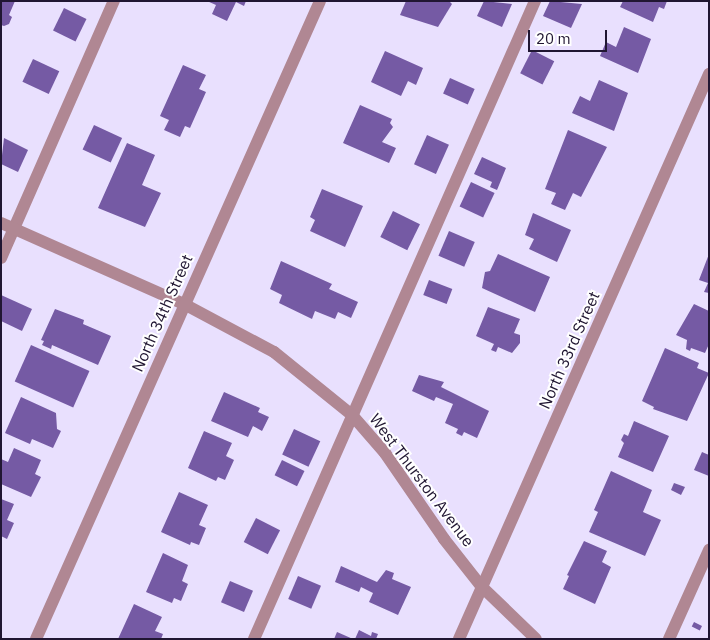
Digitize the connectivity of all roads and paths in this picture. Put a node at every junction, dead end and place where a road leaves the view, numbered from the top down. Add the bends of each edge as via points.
1 (114, 1) edge
2 (320, 1) edge
3 (535, 1) edge
4 (709, 74) edge
5 (1, 223) edge
6 (14, 229) junction
7 (1, 258) edge
8 (184, 304) junction
9 (352, 415) junction
10 (709, 550) edge
11 (481, 586) junction
12 (36, 639) edge
13 (254, 639) edge
14 (459, 639) edge
15 (536, 639) edge
16 (669, 639) edge

1 - 6 street
2 - 8 street, North 34th Street
3 - 9 street
4 - 11 street, North 33rd Street
5 - 6 street, West Thurston Avenue
6 - 7 street
6 - 8 street, West Thurston Avenue
8 - 9 street, West Thurston Avenue via 274,352
8 - 12 street, North 34th Street
9 - 11 street, West Thurston Avenue via 385,453
9 - 13 street
10 - 16 street
11 - 14 street, North 33rd Street
11 - 15 street, West Thurston Avenue

